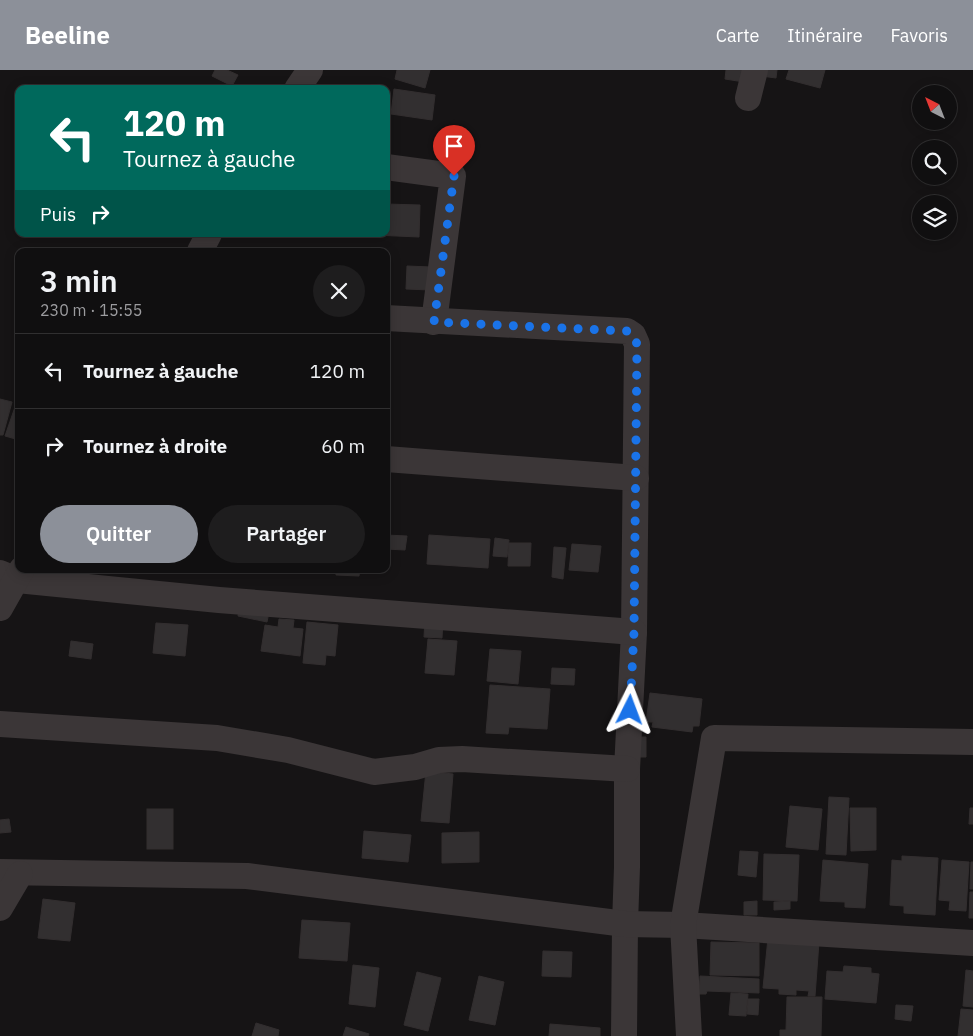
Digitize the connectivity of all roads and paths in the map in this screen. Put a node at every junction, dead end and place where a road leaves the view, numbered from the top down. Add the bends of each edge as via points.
1 (310, 70) edge
2 (755, 70) edge
3 (300, 85) edge
4 (748, 98) dead end
5 (390, 167) edge
6 (390, 318) edge
7 (434, 322) junction
8 (390, 459) edge
9 (636, 478) junction
10 (13, 574) edge
11 (0, 608) edge
12 (634, 632) junction
13 (0, 724) edge
14 (973, 742) edge
15 (627, 769) junction
16 (10, 873) edge
17 (0, 908) edge
18 (625, 924) junction
19 (683, 925) junction
20 (973, 943) edge
21 (624, 1036) edge
22 (689, 1036) edge

1 - 3 street
2 - 4 street
5 - 7 street via 454,176
6 - 7 street
7 - 9 street via 627,331 633,335 637,344
8 - 9 street
9 - 12 street
10 - 11 street
10 - 12 street via 219,600
12 - 15 street
13 - 15 street via 217,738 288,750 374,772 462,759
14 - 19 street via 714,738
15 - 18 street
16 - 17 street
16 - 18 street via 247,876
18 - 19 street
18 - 21 street
19 - 20 street
19 - 22 street

